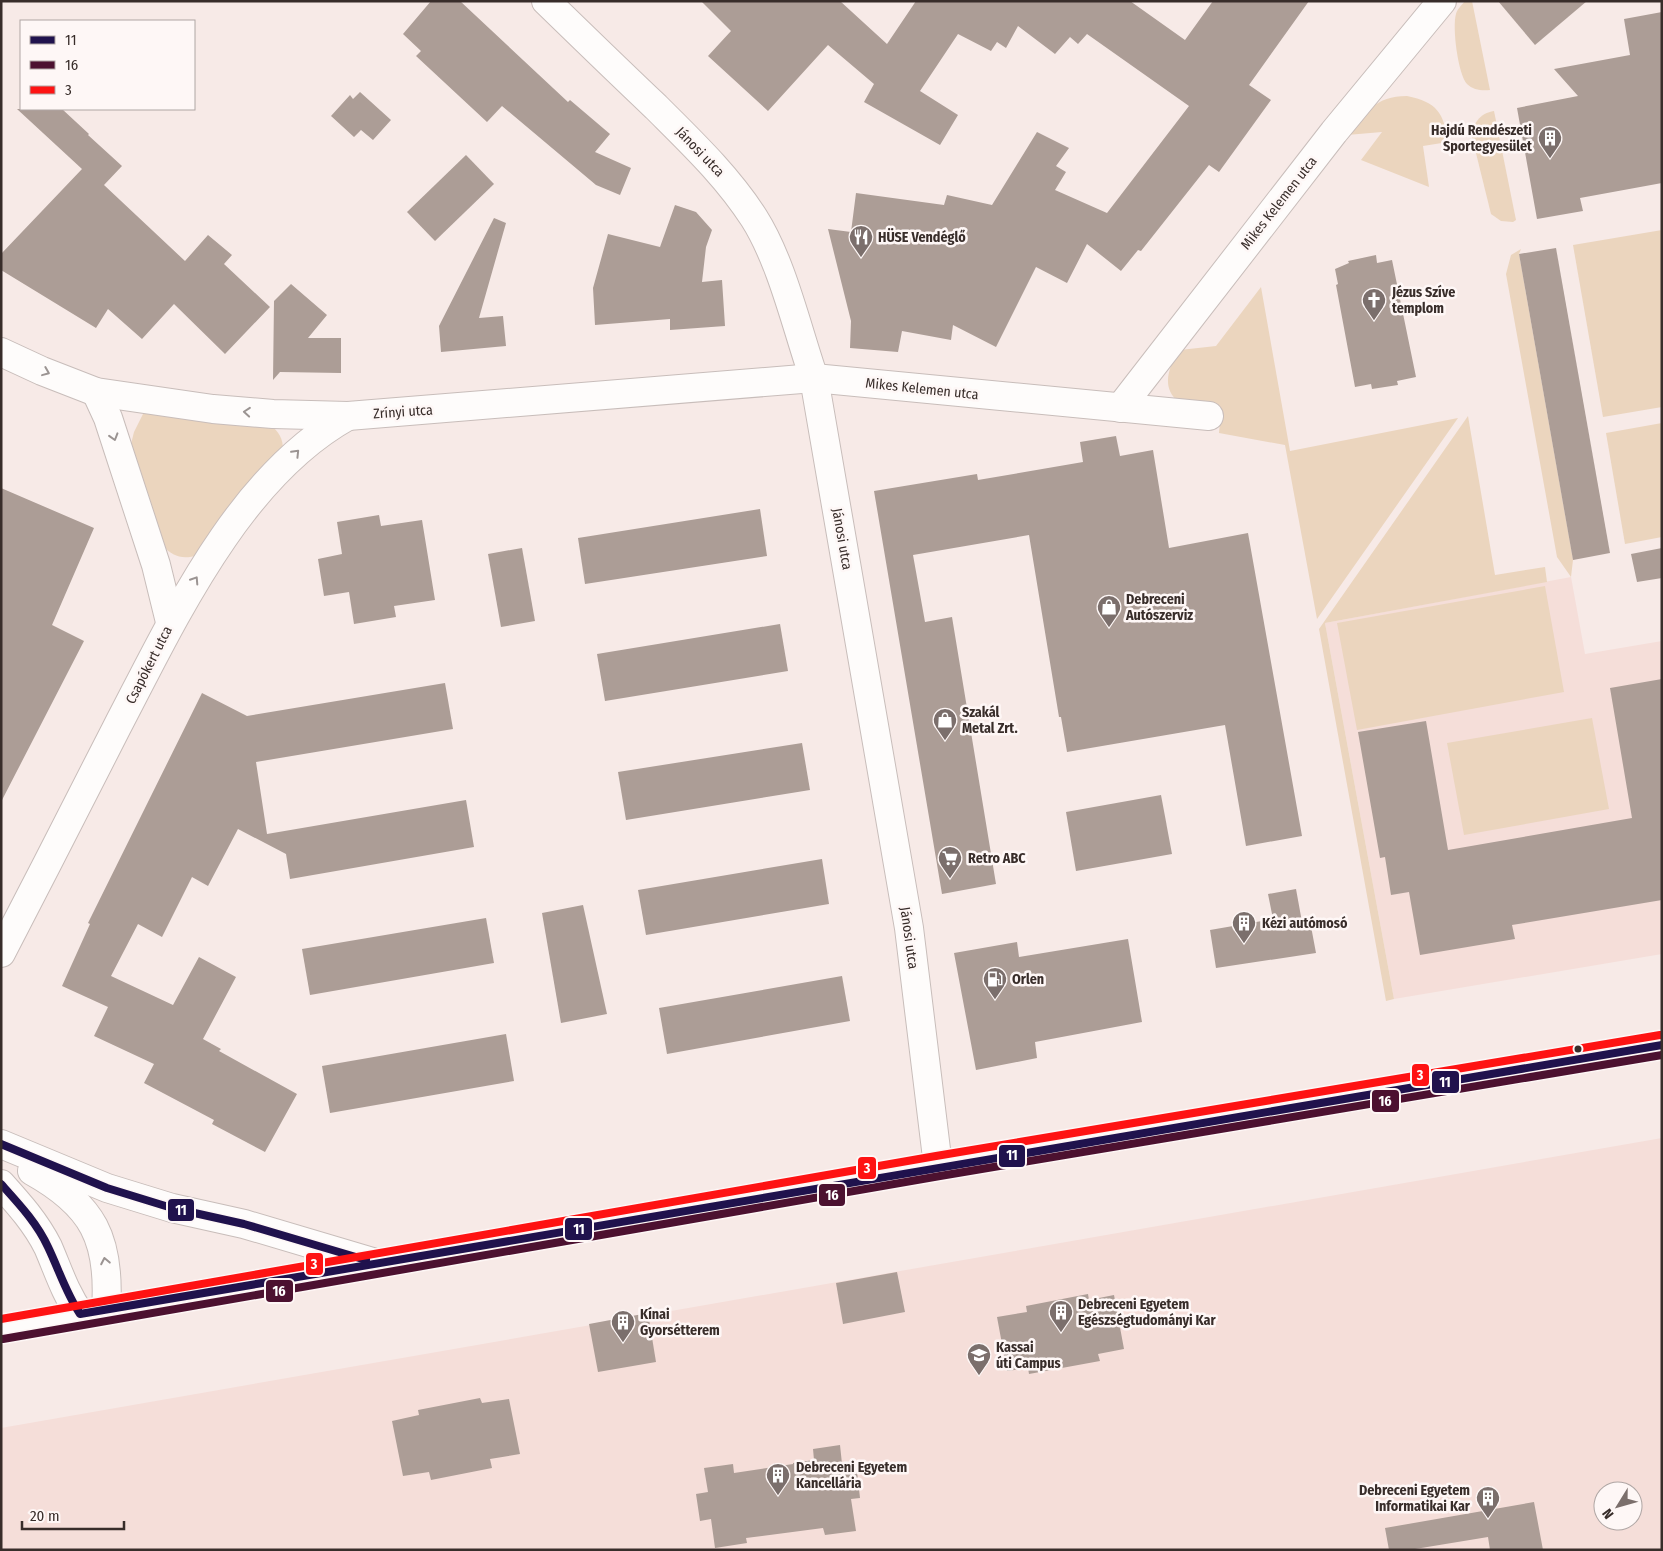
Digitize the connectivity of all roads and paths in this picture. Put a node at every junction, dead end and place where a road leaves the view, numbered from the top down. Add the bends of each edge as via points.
1 (546, 1) edge
2 (1442, 1) edge
3 (1, 352) edge
4 (814, 378) junction
5 (96, 392) junction
6 (1120, 408) junction
7 (348, 416) junction
8 (1209, 416) dead end
9 (170, 622) junction
10 (1, 953) edge
11 (1662, 1045) edge
12 (1, 1144) edge
13 (1, 1154) edge
14 (938, 1166) junction
15 (1, 1184) edge
16 (378, 1263) junction
17 (106, 1310) junction
18 (80, 1314) junction
19 (1, 1329) edge

1 - 4 street, Jánosi utca via 705,155 731,185 755,219 772,256
2 - 6 street, Mikes Kelemen utca via 1334,132
3 -> 5 street, Zrínyi utca
4 - 6 street, Mikes Kelemen utca
4 - 7 street, Zrínyi utca
4 - 14 street, Jánosi utca via 909,928
7 -> 5 street, Zrínyi utca via 213,409
5 -> 9 street via 108,418 156,565
6 - 8 street, Mikes Kelemen utca
9 -> 7 street, Csapókert utca via 211,556 274,477 306,443
9 - 10 street, Csapókert utca
11 - 14 street
12 - 16 street via 107,1188
17 -> 13 street via 107,1267 100,1238 88,1213 66,1194
14 - 16 street
15 - 18 street via 40,1232 69,1299
16 - 17 street
17 - 18 street
18 - 19 street

